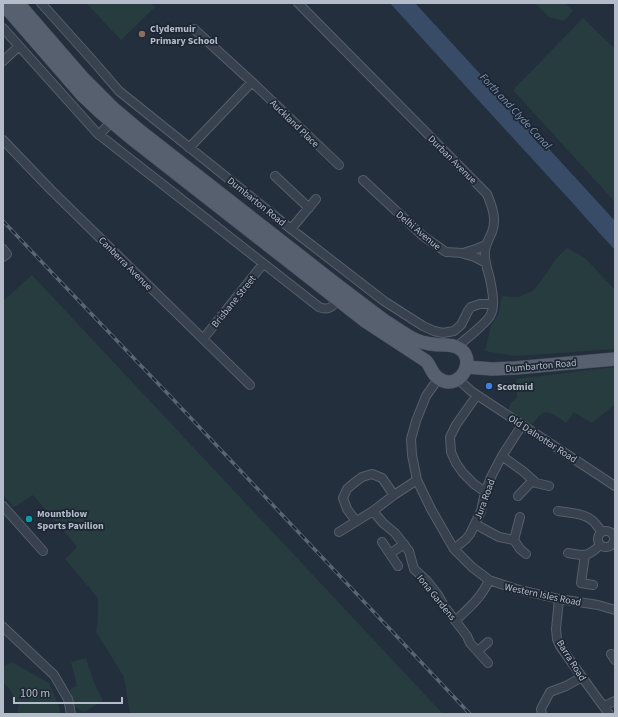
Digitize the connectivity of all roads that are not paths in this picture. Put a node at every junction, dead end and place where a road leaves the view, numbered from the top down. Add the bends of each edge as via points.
1 (18, 3) edge
2 (41, 3) edge
3 (298, 3) edge
4 (3, 4) edge
5 (3, 28) edge
6 (194, 29) dead end
7 (19, 46) junction
8 (3, 61) edge
9 (252, 82) junction
10 (111, 122) junction
11 (99, 135) junction
12 (3, 140) edge
13 (189, 148) junction
14 (339, 165) dead end
15 (275, 176) dead end
16 (363, 180) dead end
17 (316, 199) dead end
18 (309, 208) junction
19 (291, 229) junction
20 (486, 245) junction
21 (463, 253) junction
22 (486, 263) junction
23 (263, 264) junction
24 (341, 295) junction
25 (493, 304) junction
26 (203, 339) junction
27 (451, 346) junction
28 (615, 359) edge
29 (430, 367) junction
30 (467, 367) junction
31 (438, 379) junction
32 (458, 379) junction
33 (250, 385) dead end
34 (474, 393) junction
35 (522, 425) junction
36 (502, 456) junction
37 (417, 480) junction
38 (533, 480) junction
39 (549, 486) dead end
40 (615, 486) edge
41 (485, 492) junction
42 (394, 495) junction
43 (518, 496) dead end
44 (3, 506) edge
45 (373, 511) junction
46 (558, 511) dead end
47 (520, 517) dead end
48 (356, 521) junction
49 (475, 524) junction
50 (339, 532) dead end
51 (602, 532) junction
52 (514, 540) junction
53 (382, 542) dead end
54 (404, 544) junction
55 (600, 545) junction
56 (454, 549) junction
57 (613, 549) edge
58 (43, 551) dead end
59 (568, 553) dead end
60 (390, 554) junction
61 (526, 554) dead end
62 (584, 555) junction
63 (398, 566) dead end
64 (489, 580) junction
65 (593, 585) dead end
66 (560, 598) junction
67 (615, 610) edge
68 (456, 620) junction
69 (3, 627) edge
70 (488, 642) dead end
71 (478, 651) junction
72 (488, 663) dead end
73 (582, 678) junction
74 (615, 701) edge
75 (604, 706) junction
76 (71, 714) edge
77 (542, 714) edge
78 (609, 714) edge

1 - 24 main road, Dumbarton Road via 83,78 113,108
2 - 13 street, Dumbarton Road via 119,91
3 - 20 street, Durban Avenue via 487,194 495,220
4 - 10 main road, Dumbarton Road via 77,89
5 - 7 street
6 - 9 street, Auckland Place
7 - 8 street
7 - 11 street
9 - 13 street
9 - 14 street, Auckland Place
10 - 11 street
10 - 24 main road, Dumbarton Road via 165,166
11 - 23 street
12 - 26 street, Canberra Avenue
13 - 19 street, Dumbarton Road
15 - 18 street
16 - 21 street, Delhi Avenue via 431,242 446,252
17 - 18 street
18 - 19 street
19 - 25 street, Dumbarton Road via 384,300 434,331 454,331 461,325 471,307
20 - 21 street, Delhi Avenue
20 - 22 street, Durban Avenue
21 - 22 street
22 - 25 street, Durban Avenue via 493,290
23 - 24 street via 323,309 331,307
23 - 26 street, Brisbane Street
24 - 27 main road, Dumbarton Road via 375,313 415,340
24 - 29 main road, Dumbarton Road via 365,321 429,363
25 - 27 street, Durban Avenue via 491,315 484,323
26 - 33 street, Canberra Avenue
27 - 29 main road via 439,348 434,353 430,359
27 - 30 main road via 464,354
28 - 30 main road, Dumbarton Road via 515,368
29 - 31 main road, Dumbarton Road
30 - 32 main road
31 - 32 main road via 448,382
31 - 37 street, Western Isles Road via 426,396 412,439
32 - 34 street, Old Dalnottar Road
34 - 35 street, Old Dalnottar Road
34 - 41 street via 450,437 451,452 463,473
35 - 36 street, Jura Road
35 - 40 street, Old Dalnottar Road
36 - 38 street
36 - 41 street, Jura Road
37 - 42 street
37 - 56 street, Western Isles Road
38 - 39 street
38 - 43 street
41 - 49 street, Jura Road
42 - 45 street
42 - 48 street via 382,478 372,474 362,477 347,489 343,498
44 - 58 street
45 - 48 street
45 - 54 street, Iona Gardens
46 - 51 street via 586,516
47 - 52 street
48 - 50 street
49 - 52 street via 499,537
49 - 56 street, Jura Road via 470,534
51 - 55 street via 598,537
51 - 57 street via 609,531 614,535
52 - 61 street
53 - 60 street
54 - 60 street
54 - 68 street, Iona Gardens via 409,551 414,569 431,586
55 - 57 street
55 - 62 street via 592,553
56 - 64 street, Western Isles Road
59 - 62 street
60 - 63 street
62 - 65 street via 581,584
64 - 66 street, Western Isles Road via 516,590
64 - 68 street via 475,602
66 - 67 street, Western Isles Road
66 - 73 street, Barra Road via 557,639
68 - 71 street, Iona Gardens
69 - 76 street via 54,675 68,700
70 - 71 street
71 - 72 street, Iona Gardens
73 - 75 street, Barra Road
73 - 77 street via 550,692 540,709
74 - 75 street
75 - 78 street, Barra Road

